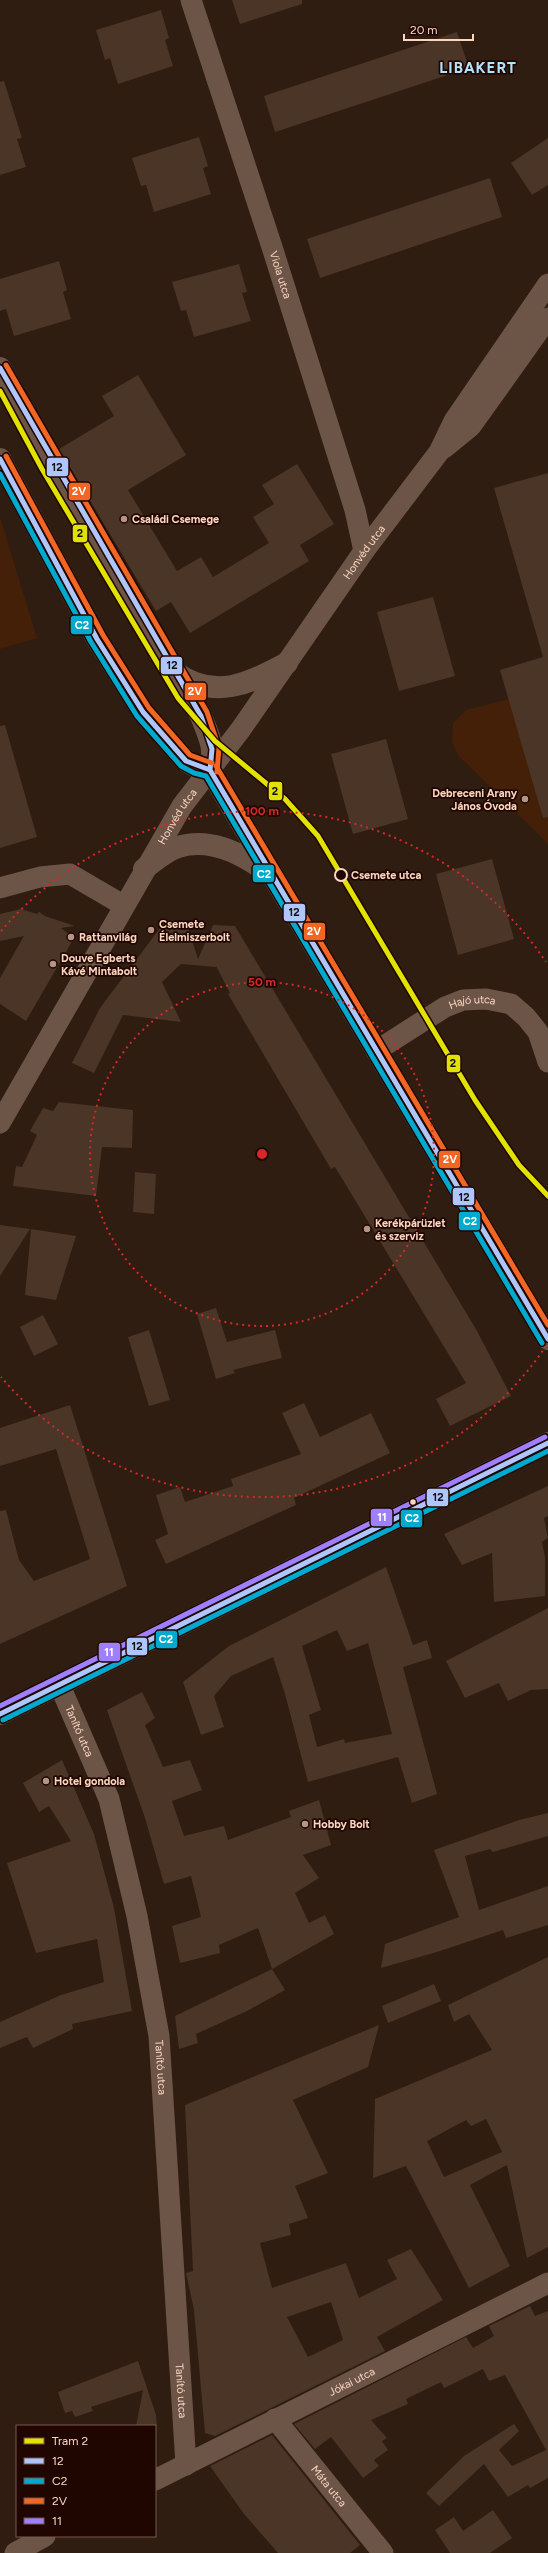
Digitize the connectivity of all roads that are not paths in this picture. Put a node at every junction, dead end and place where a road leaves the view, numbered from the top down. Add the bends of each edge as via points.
1 (191, 0) edge
2 (548, 284) edge
3 (548, 318) edge
4 (0, 368) edge
5 (439, 452) junction
6 (0, 459) edge
7 (364, 551) junction
8 (287, 663) junction
9 (176, 673) junction
10 (210, 770) junction
11 (144, 869) junction
12 (275, 879) junction
13 (0, 888) edge
14 (123, 905) junction
15 (376, 1051) junction
16 (548, 1062) edge
17 (0, 1122) edge
18 (548, 1339) edge
19 (548, 1443) edge
20 (60, 1686) junction
21 (0, 1714) edge
22 (548, 2282) edge
23 (275, 2419) junction
24 (186, 2464) junction
25 (156, 2479) edge
26 (43, 2537) edge
27 (15, 2553) edge
28 (384, 2553) edge

1 - 7 street, Viola utca via 272,247 354,510
2 - 5 street, Honvéd utca via 454,421
3 - 5 street, Honvéd utca via 471,426
4 - 9 street
5 - 7 street, Honvéd utca
6 - 10 street via 98,639 143,712 186,760
7 - 8 street, Honvéd utca
8 - 9 street via 262,677 214,689 190,683
8 - 10 street, Honvéd utca
9 - 10 street via 201,716 213,745
10 - 11 street, Honvéd utca via 182,806
10 - 12 street
11 - 12 street via 178,847 198,845 238,853
11 - 14 street, Honvéd utca
12 - 15 street
13 - 14 street via 40,877 70,874
14 - 17 street, Honvéd utca
15 - 16 street, Hajó utca via 445,1006 463,1000 486,999 511,1004 526,1017 538,1032
15 - 18 street
19 - 20 street
20 - 21 street
20 - 24 street, Tanító utca via 109,1799 137,1916 159,2036
22 - 23 street, Jókai utca
23 - 24 street, Jókai utca
23 - 28 street, Máta utca
24 - 25 street, Jókai utca
26 - 27 street

